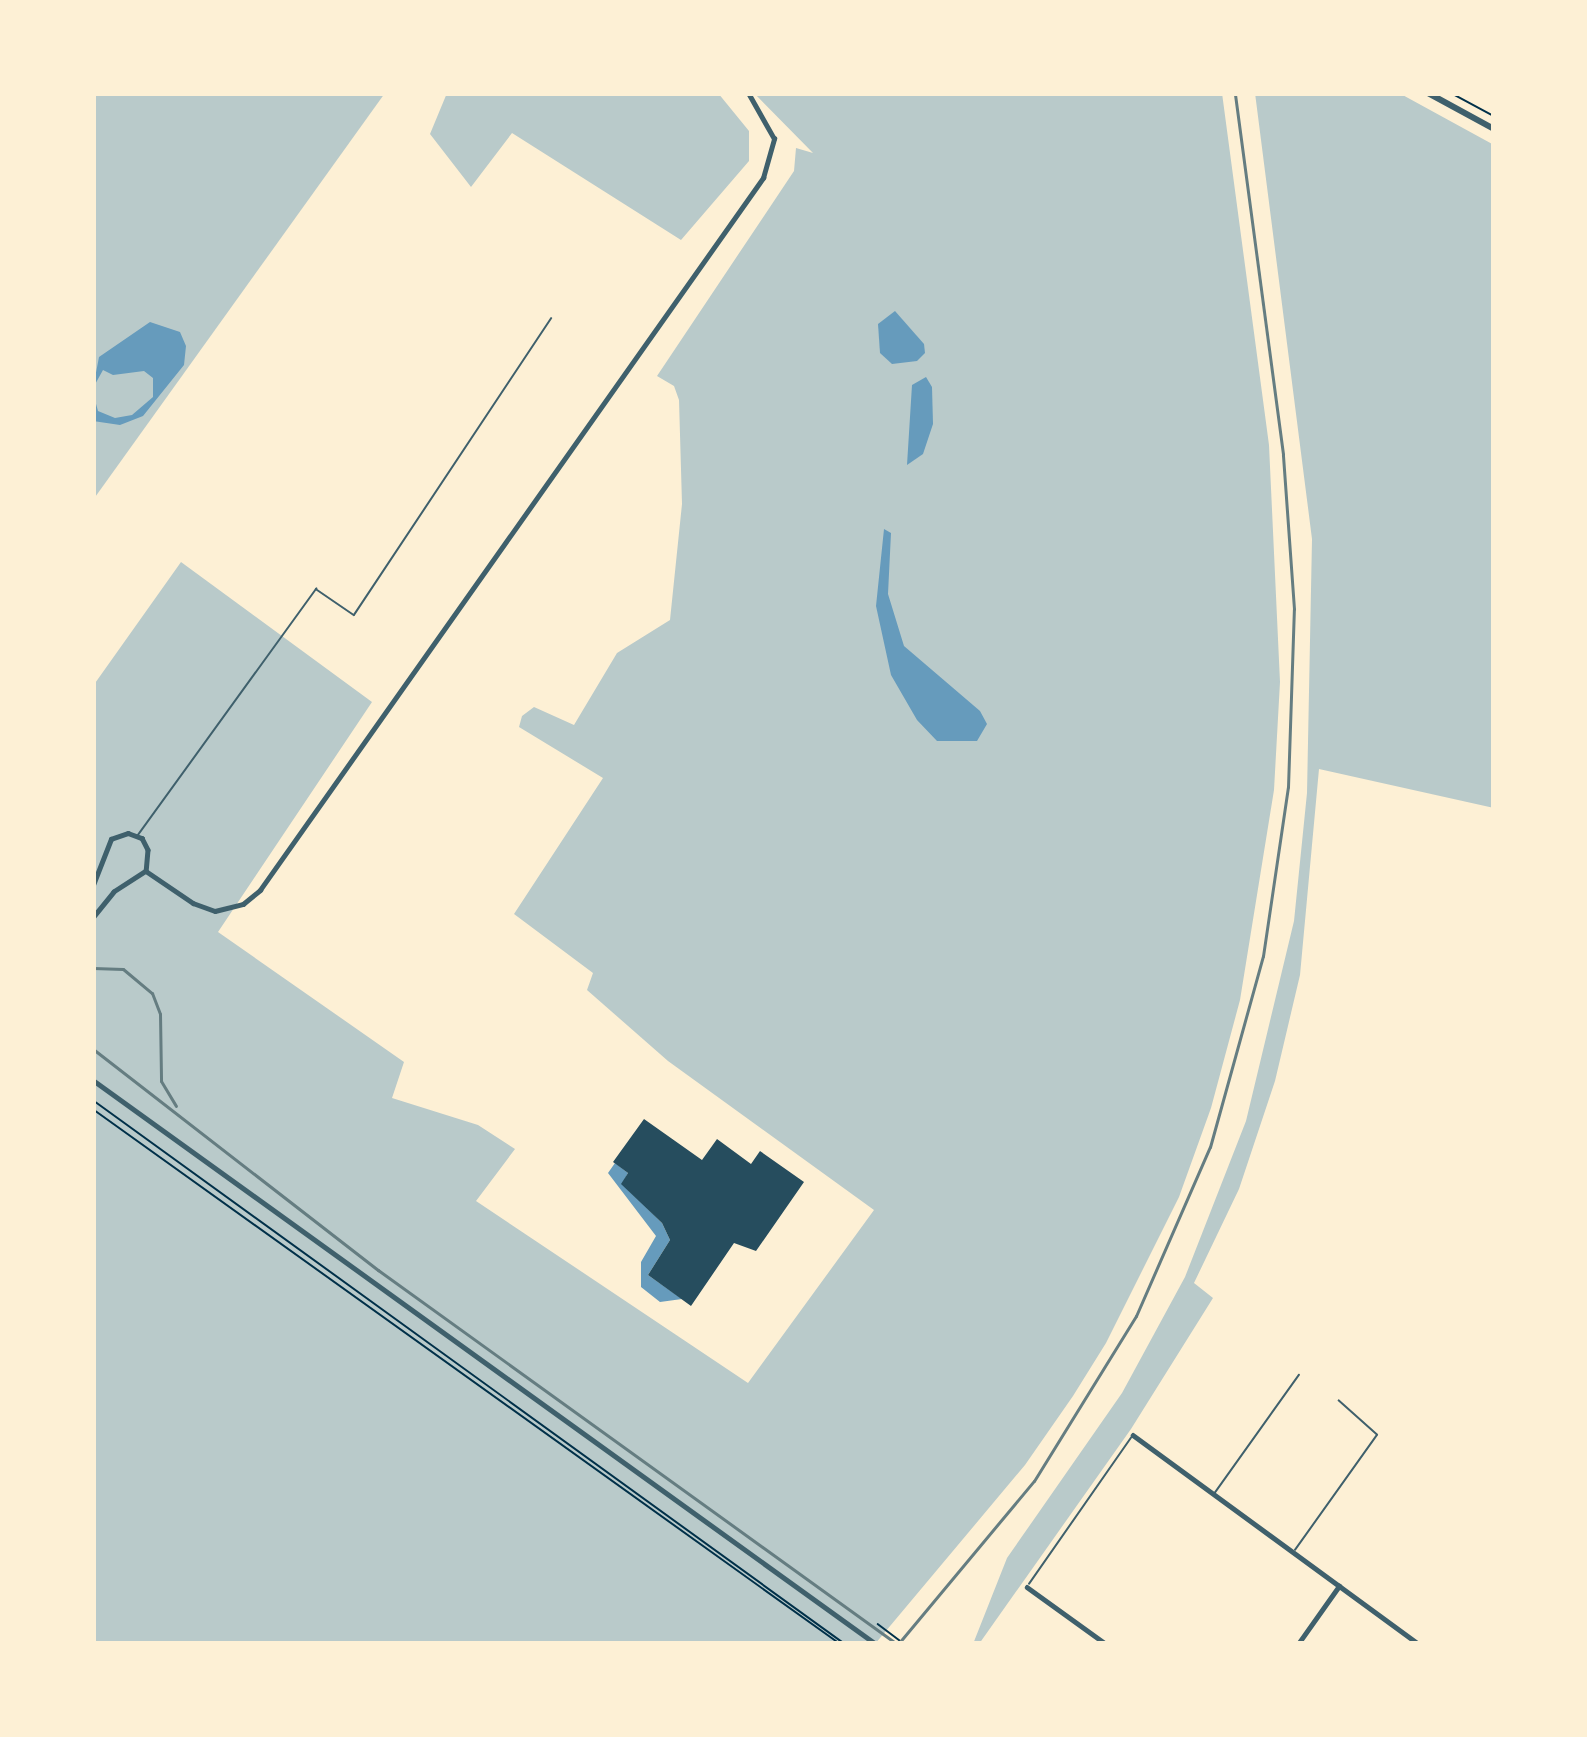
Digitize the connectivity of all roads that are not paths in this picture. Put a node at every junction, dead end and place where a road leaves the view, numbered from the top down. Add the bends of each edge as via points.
1 (748, 93) edge
2 (1428, 93) edge
3 (1494, 130) edge
4 (551, 320) dead end
5 (138, 835) junction
6 (146, 871) junction
7 (93, 885) edge
8 (93, 918) edge
9 (93, 1081) edge
10 (1299, 1375) dead end
11 (1339, 1401) dead end
12 (1133, 1435) joint
13 (1214, 1494) junction
14 (1293, 1552) junction
15 (1339, 1586) junction
16 (1027, 1587) joint
17 (876, 1644) edge
18 (1106, 1644) edge
19 (1298, 1644) edge
20 (1419, 1644) edge

1 - 6 street via 773,139 763,178 260,890 228,910 209,910
2 - 3 street
4 - 5 lane via 354,615 316,590
5 - 6 street via 148,850
5 - 7 street via 111,838
6 - 8 street
9 - 17 street
10 - 13 lane
11 - 14 lane via 1377,1435
12 - 13 street
12 - 16 lane
13 - 14 street
14 - 15 street
15 - 19 street
15 - 20 street
16 - 18 street

